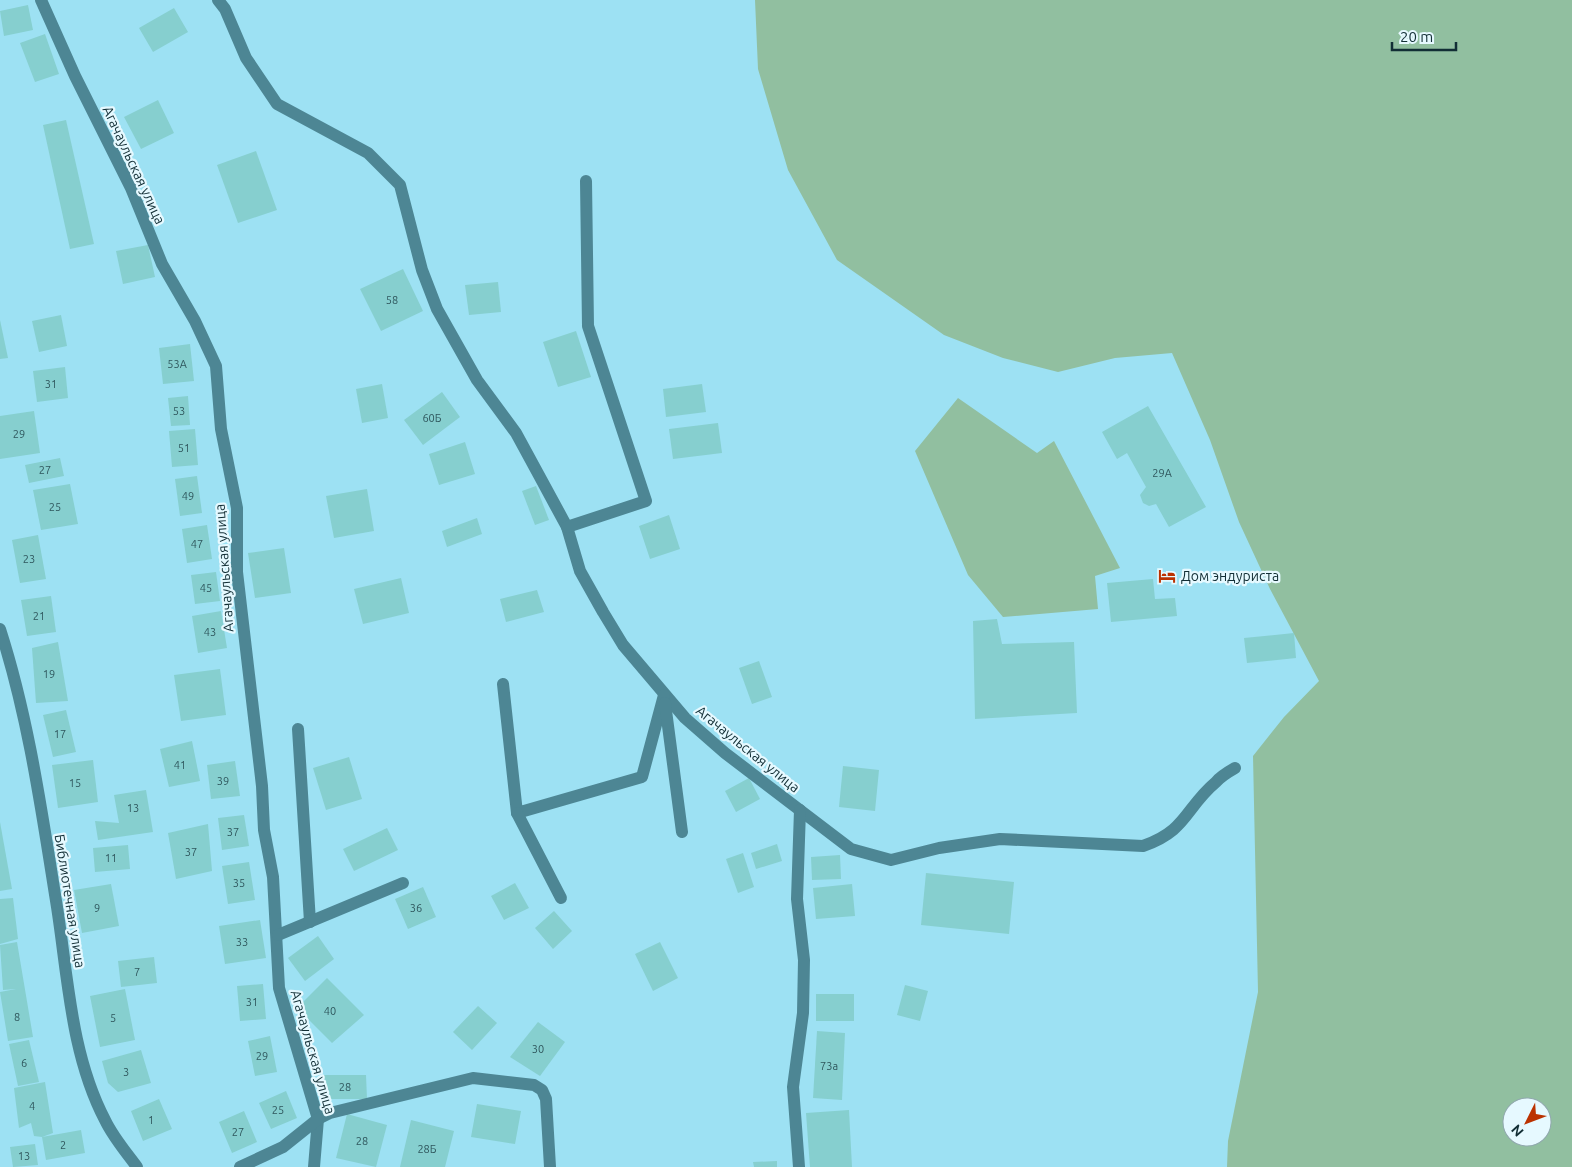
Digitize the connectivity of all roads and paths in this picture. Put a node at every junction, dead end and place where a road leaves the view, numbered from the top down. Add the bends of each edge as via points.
1 (42, 0) edge
2 (218, 0) edge
3 (586, 180) dead end
4 (567, 527) junction
5 (0, 628) edge
6 (503, 684) dead end
7 (664, 695) junction
8 (298, 729) dead end
9 (1235, 768) dead end
10 (800, 810) junction
11 (517, 813) junction
12 (682, 832) dead end
13 (403, 883) dead end
14 (561, 898) dead end
15 (310, 922) junction
16 (278, 935) junction
17 (318, 1119) junction
18 (137, 1167) edge
19 (240, 1167) edge
20 (314, 1167) edge
21 (550, 1167) edge
22 (799, 1167) edge

1 - 16 street, Агачаульская улица via 75,76 131,188 162,264 216,366 221,429 237,508 238,572
2 - 4 street, Агачаульская улица via 246,58 277,104 368,153 400,186 422,270 437,310 477,380 516,433
3 - 4 street via 588,326 646,501
4 - 7 street, Агачаульская улица via 580,571 602,612 623,645
5 - 18 street, Библиотечная улица via 29,744 73,1015 85,1068 106,1122
6 - 11 street
7 - 10 street, Агачаульская улица via 725,753
7 - 11 street via 642,777
7 - 12 street
8 - 15 street
9 - 10 street, Агачаульская улица via 1215,782 1178,828 1143,846 1000,840 939,848 891,860 852,850
10 - 22 street via 797,899 804,960 803,1013 793,1087
11 - 14 street
13 - 15 street
15 - 16 street
16 - 17 street, Агачаульская улица via 279,988
17 - 19 street via 283,1147
17 - 20 street, Агачаульская улица
17 - 21 street via 355,1105 473,1078 534,1085 542,1090 546,1099

